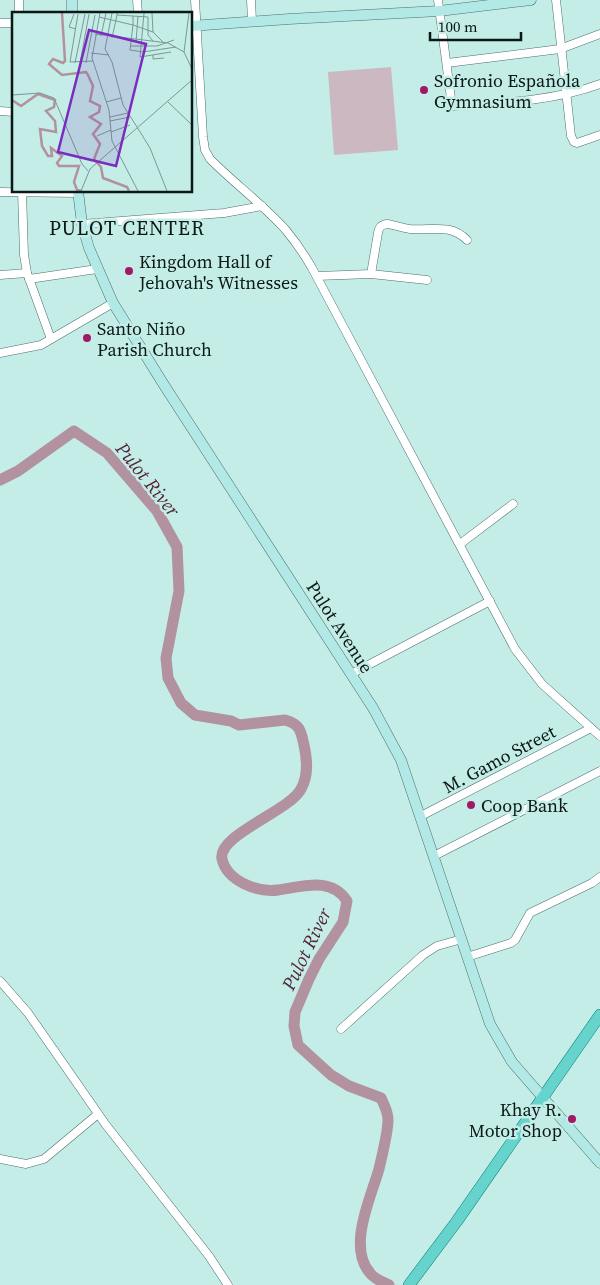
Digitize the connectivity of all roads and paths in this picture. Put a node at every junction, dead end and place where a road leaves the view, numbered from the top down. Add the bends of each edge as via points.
1 (195, 0) edge
2 (251, 0) edge
3 (438, 0) edge
4 (531, 0) edge
5 (556, 0) edge
6 (494, 3) edge
7 (440, 11) junction
8 (252, 21) junction
9 (193, 26) edge
10 (600, 34) edge
11 (560, 49) junction
12 (447, 63) junction
13 (600, 84) edge
14 (566, 94) junction
15 (600, 135) edge
16 (0, 192) edge
17 (22, 192) edge
18 (78, 192) edge
19 (262, 206) junction
20 (82, 224) junction
21 (467, 240) dead end
22 (97, 269) junction
23 (371, 274) junction
24 (0, 275) edge
25 (28, 276) junction
26 (317, 276) junction
27 (427, 280) dead end
28 (113, 303) junction
29 (51, 339) junction
30 (0, 353) edge
31 (513, 504) dead end
32 (460, 544) junction
33 (490, 601) junction
34 (351, 674) junction
35 (591, 728) junction
36 (600, 736) edge
37 (600, 771) edge
38 (421, 816) junction
39 (434, 856) junction
40 (600, 877) edge
41 (462, 939) junction
42 (467, 957) junction
43 (0, 981) edge
44 (600, 1015) edge
45 (341, 1029) dead end
46 (542, 1098) junction
47 (98, 1114) junction
48 (0, 1159) edge
49 (600, 1163) edge
50 (412, 1280) edge
51 (228, 1285) edge

1 - 9 street
2 - 8 street
3 - 7 street
4 - 6 street
5 - 11 street
6 - 7 street
7 - 8 street
7 - 12 street
8 - 9 street
9 - 19 street via 205,150 217,166
10 - 11 street
11 - 12 street
11 - 14 street
12 - 14 street via 452,106
13 - 14 street
14 - 15 street via 574,142
16 - 17 street
17 - 18 street
17 - 25 street
18 - 20 street, Pulot Avenue
19 - 20 street via 180,218
19 - 26 street via 286,230
20 - 22 street, Pulot Avenue
21 - 23 street via 447,229 410,229 383,224 379,228
22 - 25 street
22 - 28 street, Pulot Avenue
23 - 26 street
23 - 27 street
24 - 25 street
25 - 29 street
26 - 32 street
28 - 29 street
28 - 34 street, Pulot Avenue
29 - 30 street
31 - 32 street
32 - 33 street
33 - 34 street
33 - 35 street via 526,665 542,684
34 - 38 street, Pulot Avenue via 393,743
35 - 36 street
35 - 38 street, M. Gamo Street
37 - 39 street
38 - 39 street, Pulot Avenue
39 - 41 street, Pulot Avenue
40 - 42 street via 530,913 511,943
41 - 42 street, Pulot Avenue
41 - 45 street via 437,946 423,955
42 - 46 street, Pulot Avenue via 496,1036 512,1062
43 - 47 street via 28,1013
44 - 46 main road
46 - 49 street, Pulot Avenue
46 - 50 main road
47 - 48 street via 44,1159 26,1164
47 - 51 street

